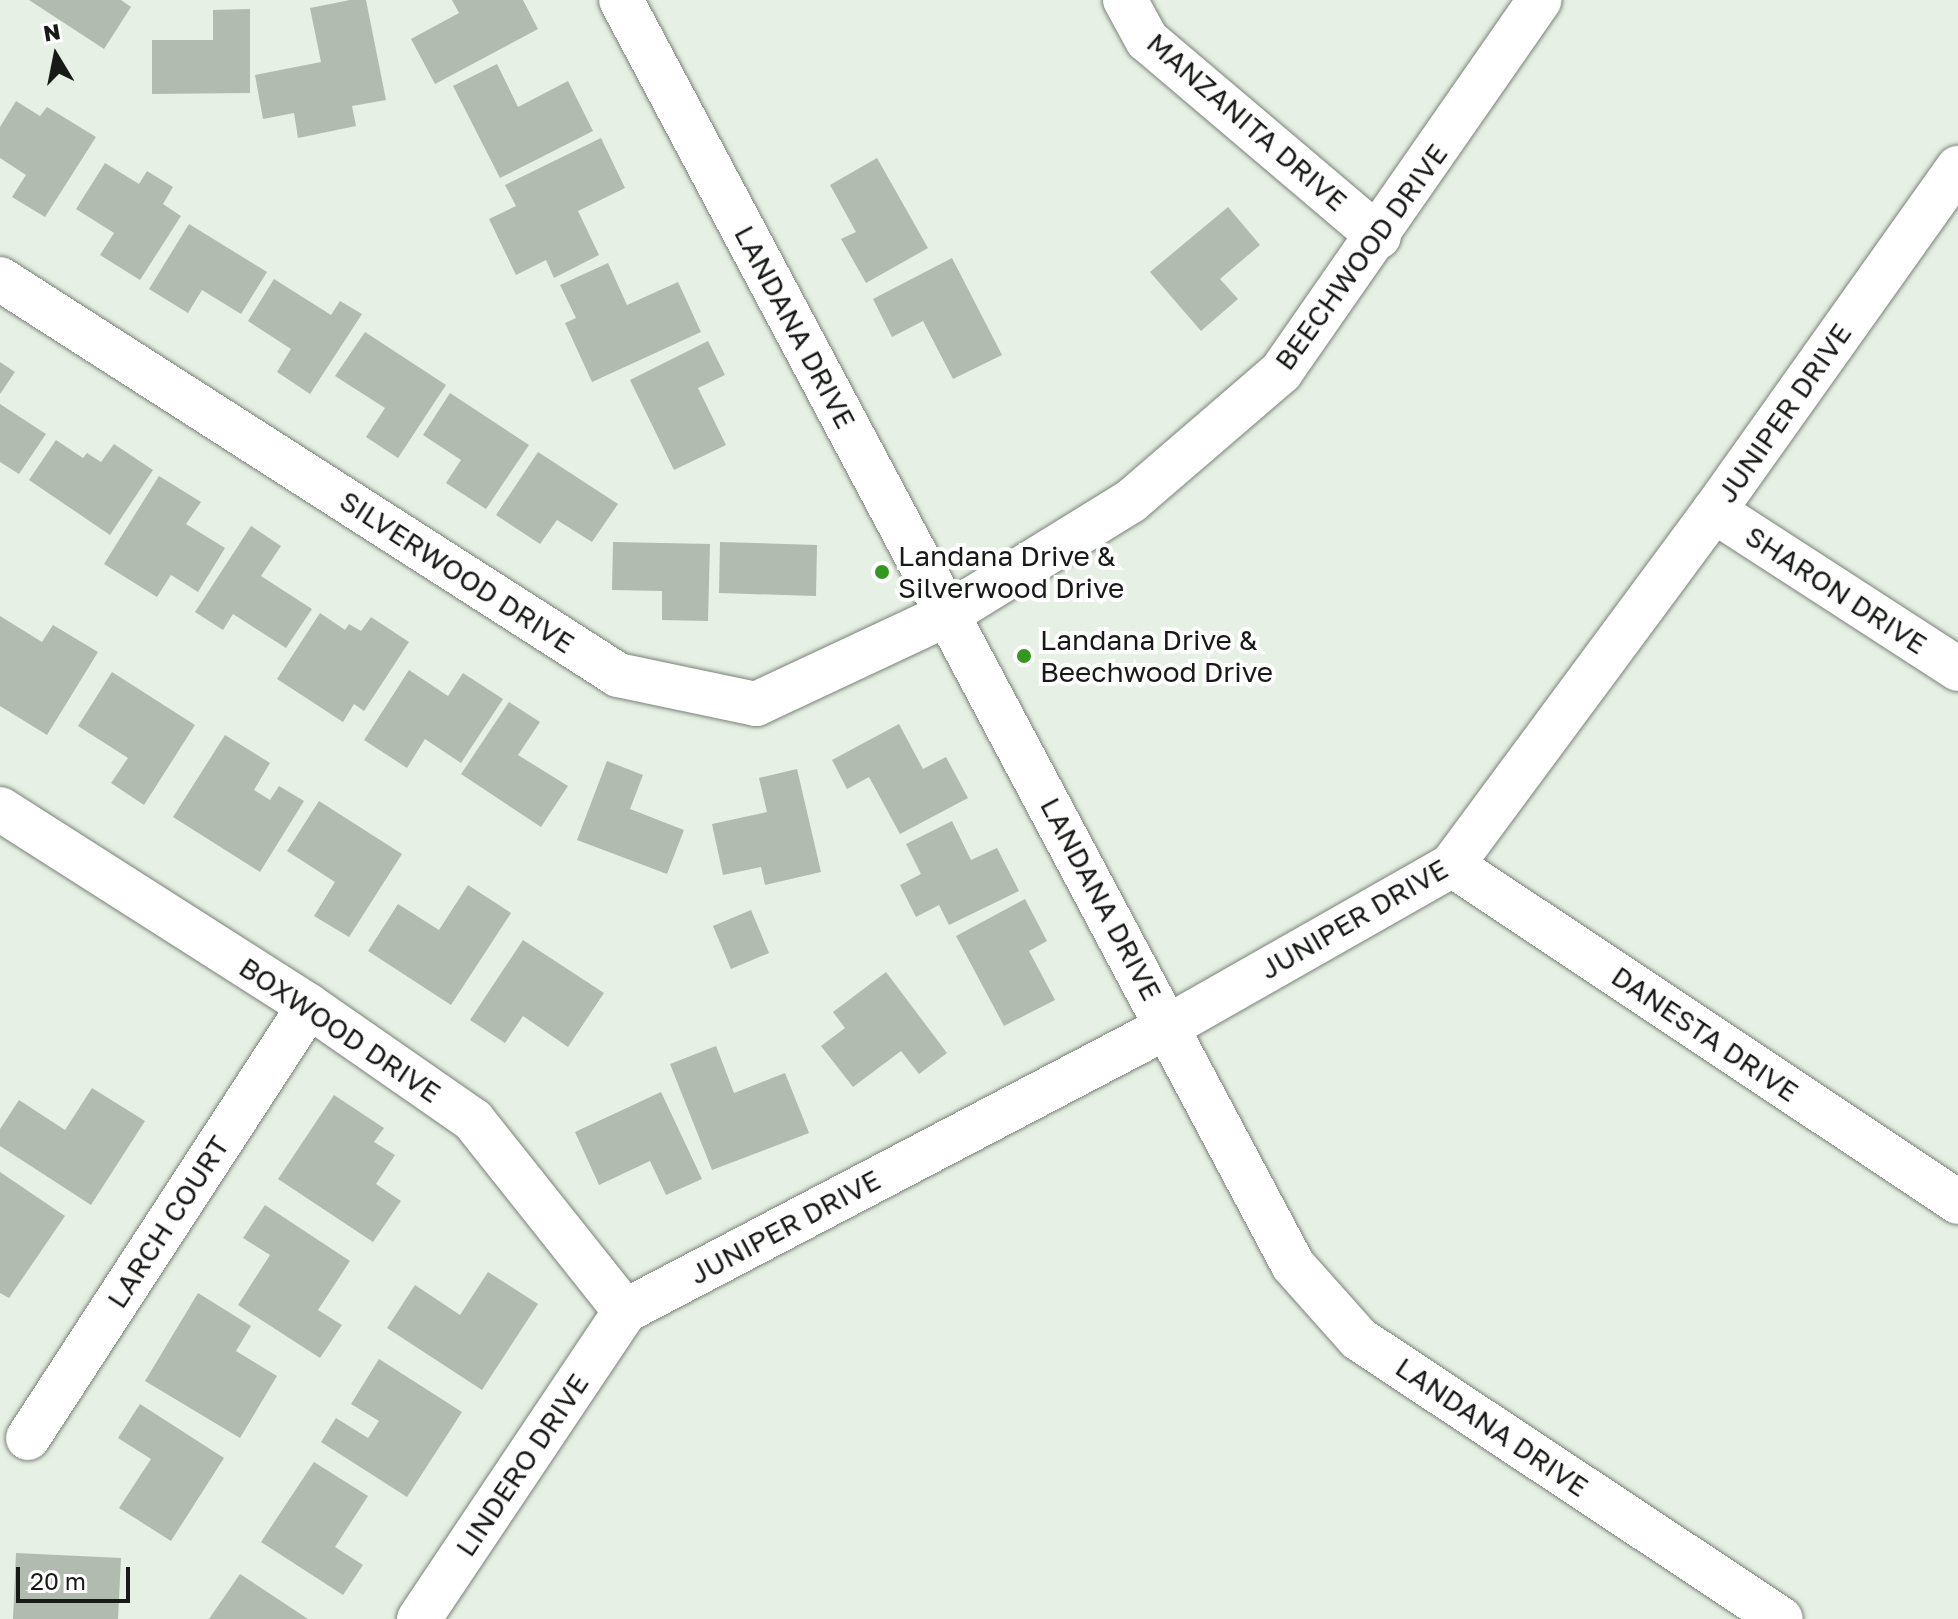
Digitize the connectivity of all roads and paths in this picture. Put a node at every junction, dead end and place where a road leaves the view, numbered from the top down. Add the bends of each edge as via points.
1 (621, 0) edge
2 (1125, 0) edge
3 (1540, 0) edge
4 (1958, 168) edge
5 (1379, 237) junction
6 (0, 279) edge
7 (1714, 511) junction
8 (948, 614) junction
9 (1958, 669) edge
10 (0, 809) edge
11 (1452, 865) junction
12 (309, 1006) junction
13 (1169, 1026) junction
14 (1958, 1202) edge
15 (625, 1311) junction
16 (28, 1438) dead end
17 (419, 1619) edge
18 (1781, 1619) edge

1 - 8 street, LANDANA DRIVE
2 - 5 street, MANZANITA DRIVE via 1147,40
3 - 5 street, BEECHWOOD DRIVE
4 - 7 street, JUNIPER DRIVE
5 - 8 street, BEECHWOOD DRIVE via 1281,372 1131,501
6 - 8 street, SILVERWOOD DRIVE via 618,675 756,704
7 - 9 street, SHARON DRIVE
7 - 11 street, JUNIPER DRIVE
8 - 13 street, LANDANA DRIVE
10 - 12 street, BOXWOOD DRIVE
11 - 13 street, JUNIPER DRIVE
11 - 14 street, DANESTA DRIVE
12 - 15 street, BOXWOOD DRIVE via 473,1120
12 - 16 street, LARCH COURT
13 - 15 street, JUNIPER DRIVE
13 - 18 street, LANDANA DRIVE via 1293,1265 1359,1339
15 - 17 street, LINDERO DRIVE

